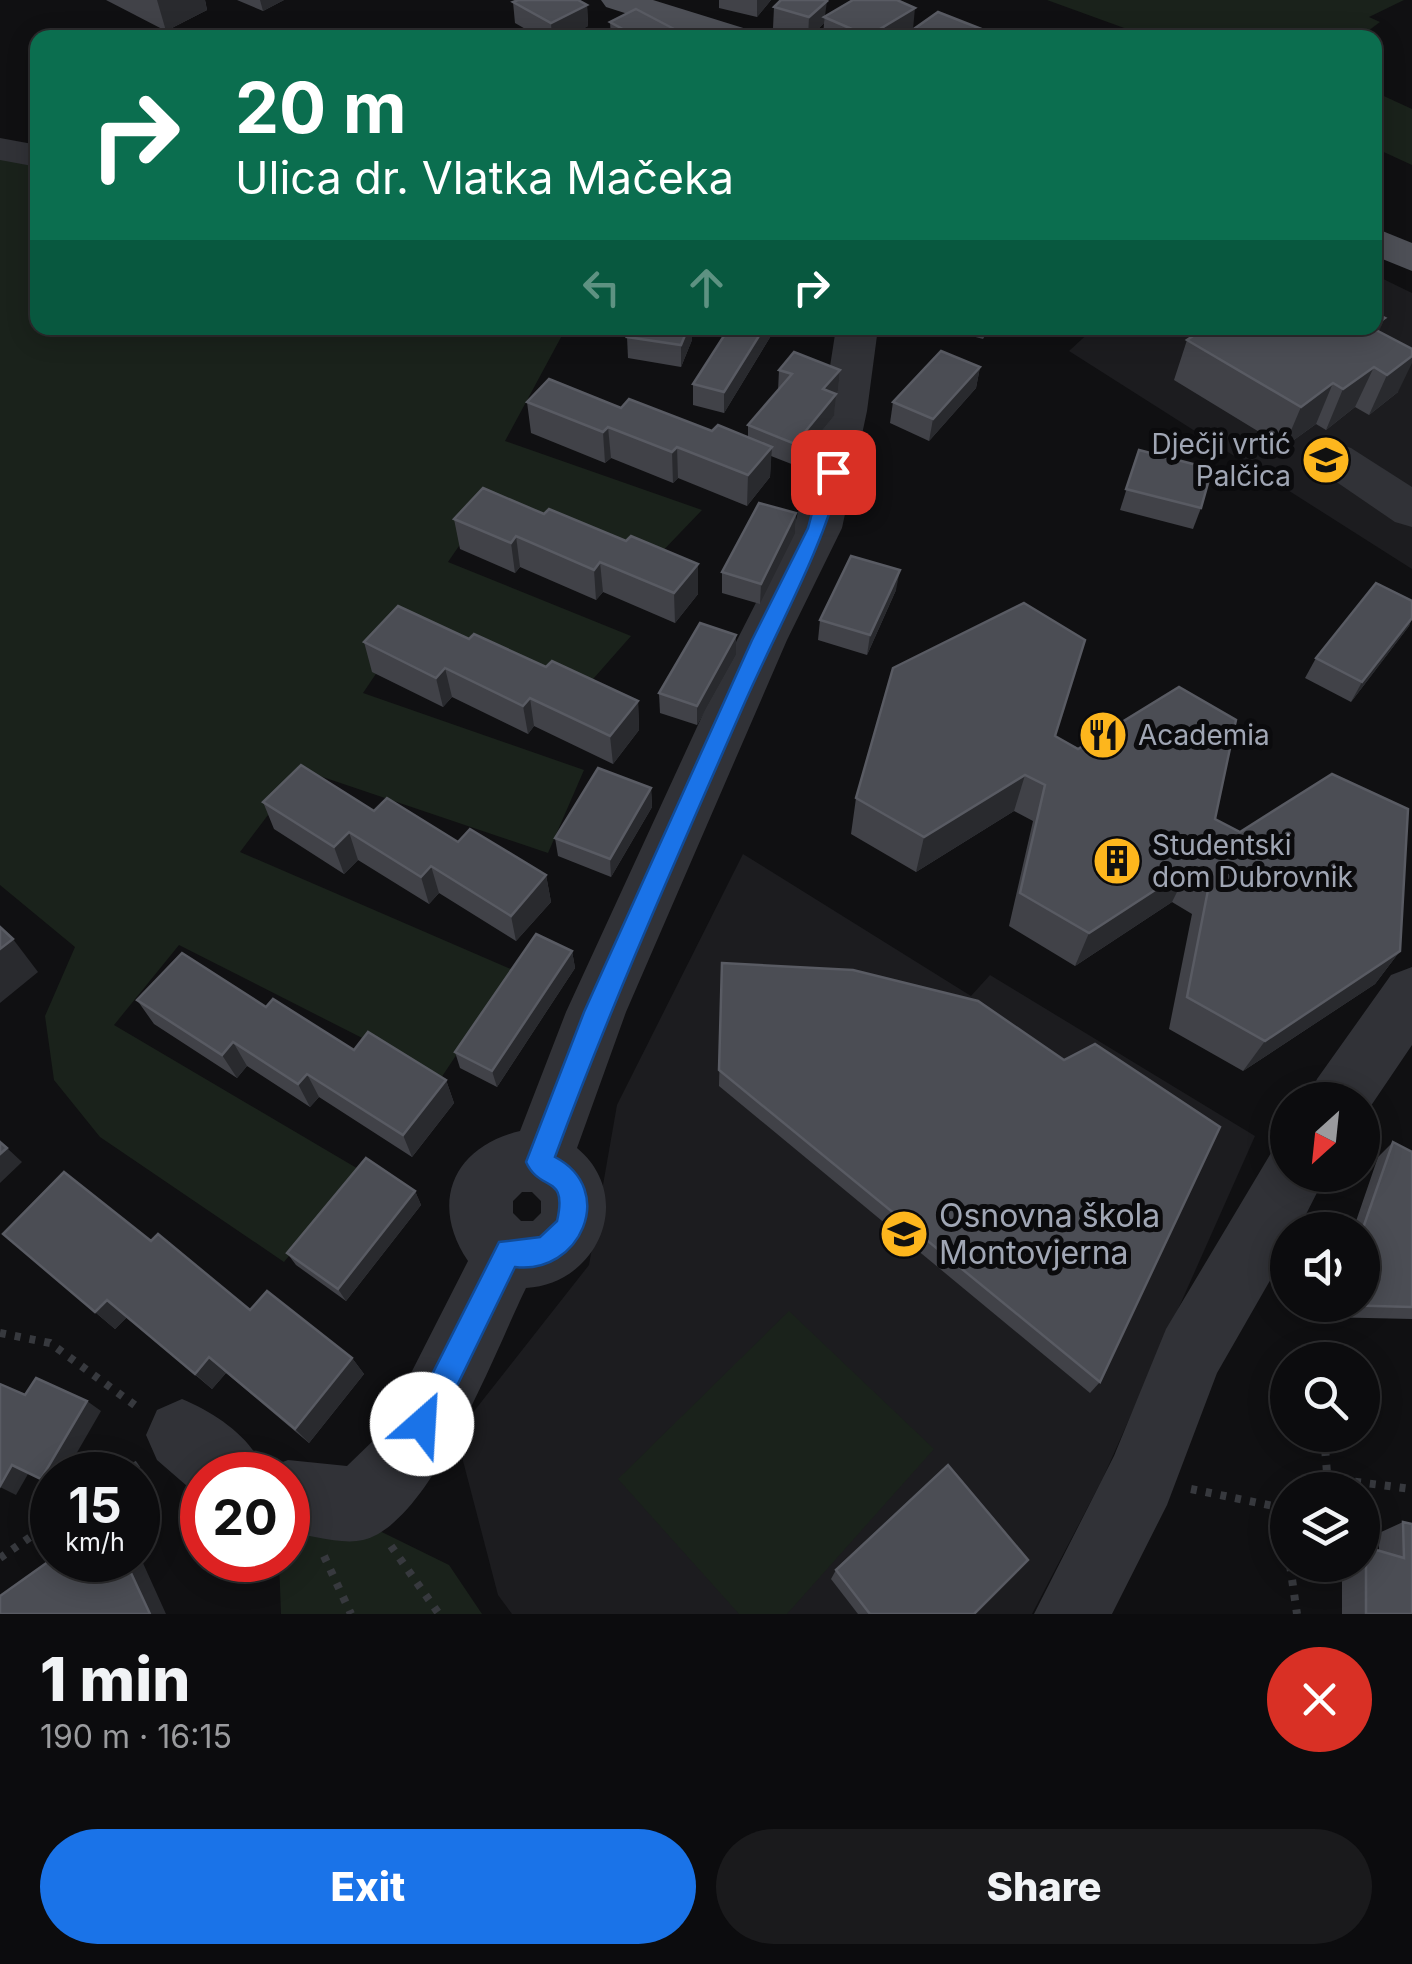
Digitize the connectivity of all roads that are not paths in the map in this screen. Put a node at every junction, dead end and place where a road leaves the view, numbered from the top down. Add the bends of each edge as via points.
1 (618, 0) edge
2 (715, 30) edge
3 (0, 149) edge
4 (30, 155) edge
5 (1382, 244) edge
6 (1412, 259) edge
7 (855, 335) edge
8 (1335, 460) dead end
9 (1412, 510) edge
10 (1412, 994) edge
11 (1351, 1082) edge
12 (1284, 1192) edge
13 (310, 1498) edge
14 (1072, 1614) edge

1 - 2 main road
3 - 4 street
5 - 6 main road
7 - 13 street via 846,411 818,528 604,994 540,1162 572,1188 574,1215 548,1249 508,1252 405,1459 361,1504
8 - 9 street
10 - 11 street
12 - 14 street via 1190,1353 1141,1480

